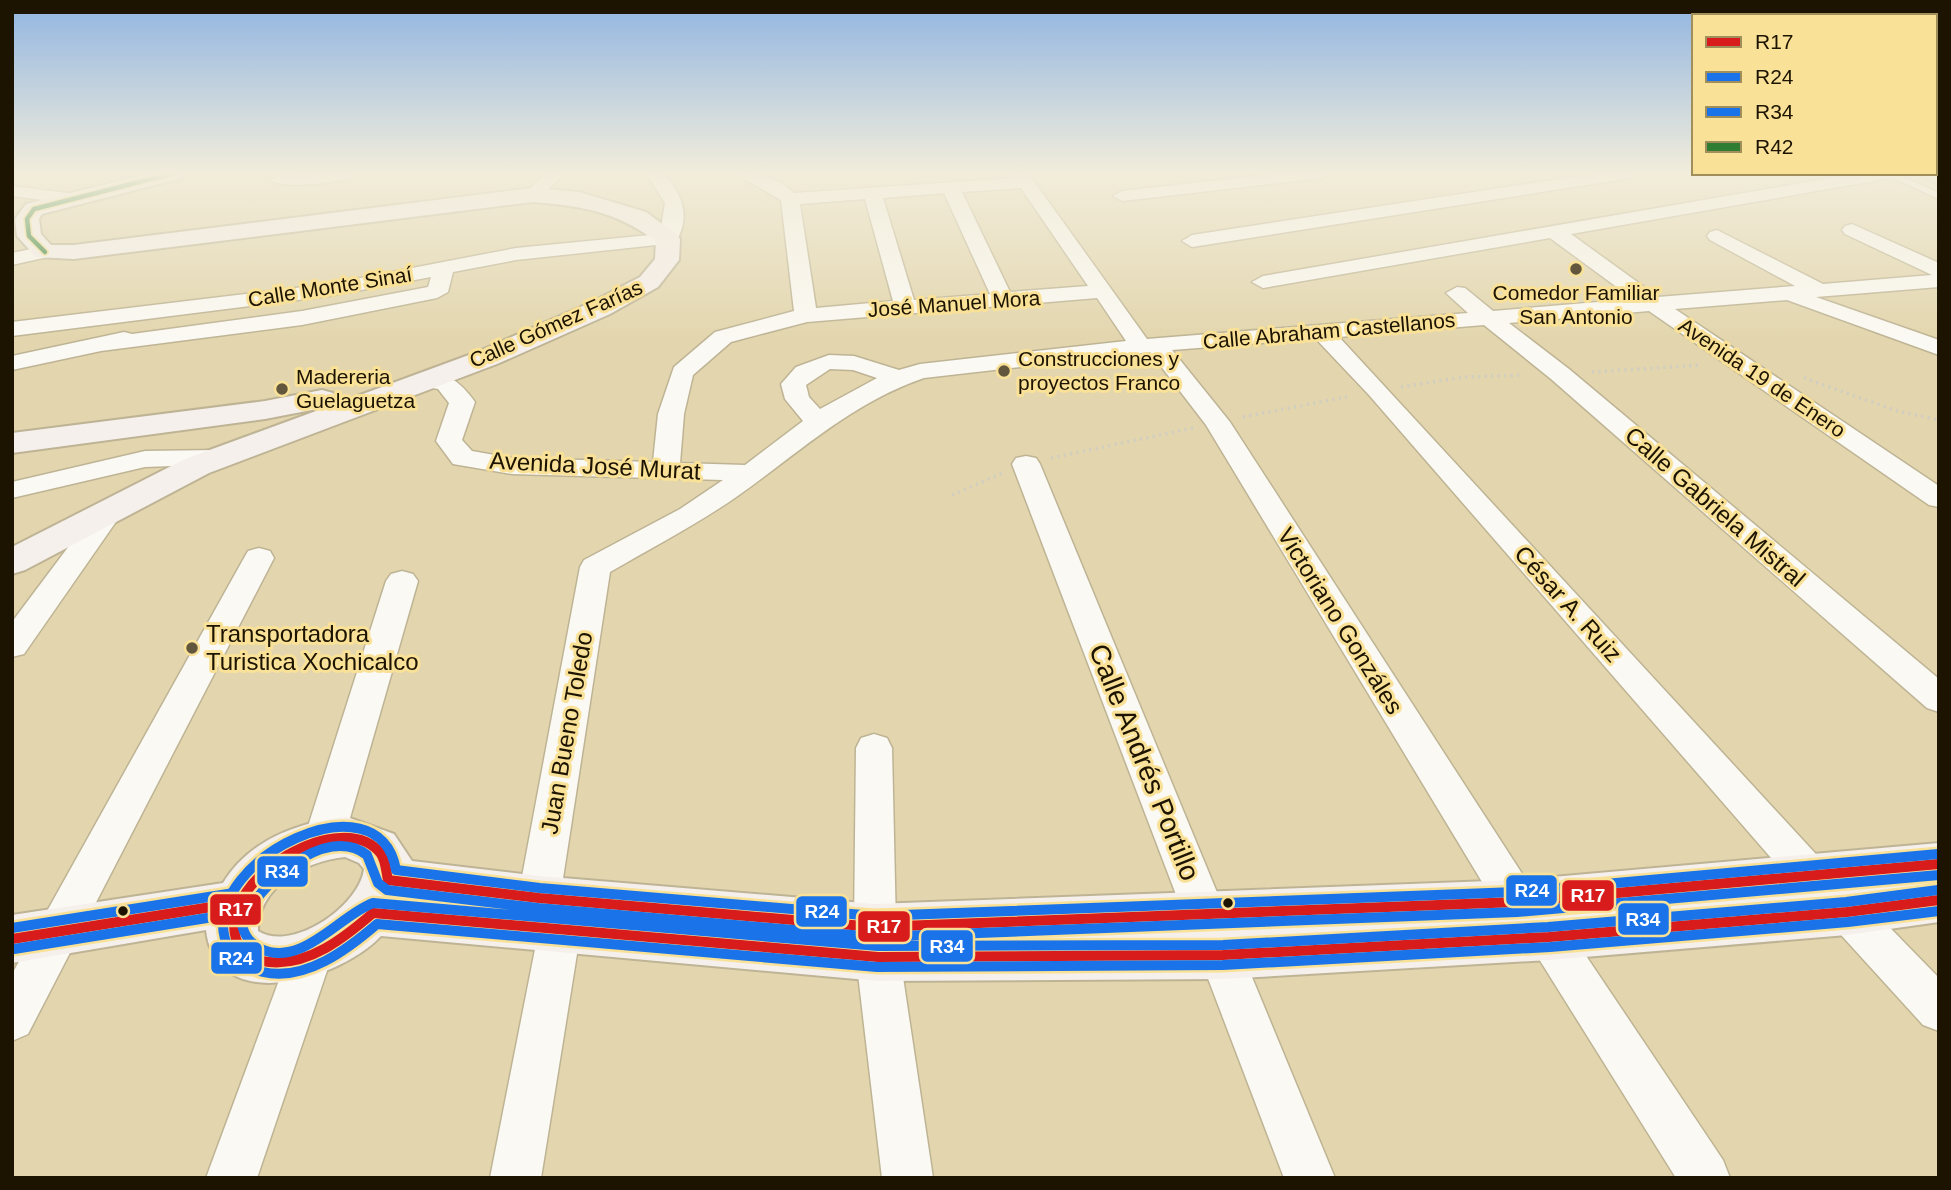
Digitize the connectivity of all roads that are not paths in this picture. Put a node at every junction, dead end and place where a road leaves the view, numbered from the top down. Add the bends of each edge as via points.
1 (25, 229) edge
2 (272, 229) edge
3 (654, 229) edge
4 (672, 229) edge
5 (791, 229) edge
6 (883, 229) edge
7 (970, 229) edge
8 (1059, 229) edge
9 (1272, 229) edge
10 (1563, 229) edge
11 (1552, 230) junction
12 (1852, 230) dead end
13 (1717, 236) dead end
14 (668, 239) junction
15 (1192, 241) dead end
16 (45, 252) junction
17 (501, 256) junction
18 (12, 260) edge
19 (444, 268) junction
20 (1939, 271) edge
21 (496, 280) dead end
22 (1939, 281) edge
23 (1264, 282) dead end
24 (1102, 291) junction
25 (1821, 291) junction
26 (1457, 293) dead end
27 (1786, 294) junction
28 (1004, 301) junction
29 (1656, 305) junction
30 (199, 307) junction
31 (905, 307) junction
32 (806, 315) junction
33 (1489, 318) junction
34 (12, 330) edge
35 (1322, 332) junction
36 (105, 345) junction
37 (1148, 346) junction
38 (1939, 348) edge
39 (12, 363) edge
40 (896, 377) junction
41 (425, 380) junction
42 (816, 420) junction
43 (12, 443) edge
44 (207, 462) junction
45 (1026, 464) road end
46 (666, 471) junction
47 (750, 473) junction
48 (12, 489) edge
49 (1939, 499) edge
50 (12, 501) edge
51 (106, 516) junction
52 (259, 558) dead end
53 (12, 562) edge
54 (595, 567) joint
55 (402, 581) dead end
56 (12, 646) edge
57 (1939, 699) edge
58 (874, 748) dead end
59 (324, 839) junction
60 (1939, 864) edge
61 (1830, 894) junction
62 (380, 897) junction
63 (1939, 900) edge
64 (236, 902) junction
65 (550, 914) junction
66 (1533, 920) junction
67 (34, 935) edge
68 (1214, 935) junction
69 (876, 942) junction
70 (310, 956) junction
71 (1939, 1010) edge
72 (12, 1019) edge
73 (231, 1178) edge
74 (515, 1178) edge
75 (908, 1178) edge
76 (1310, 1178) edge
77 (1705, 1178) edge

1 - 16 street
2 - 16 street via 112,249
3 - 14 street
4 - 14 street, Calle Gómez Farías
5 - 32 street
6 - 31 street
7 - 28 street
8 - 24 street, Victoriano Gonzáles
9 - 15 street
10 - 11 street
11 - 23 street
11 - 29 street, Avenida 19 de Enero
12 - 20 street
13 - 25 street
14 - 17 street, Calle Monte Sinaí
14 - 41 street, Calle Gómez Farías via 667,260 649,282 601,308
16 - 18 street
17 - 19 street, Calle Monte Sinaí
17 - 21 street
19 - 30 street, Calle Monte Sinaí via 329,290
19 - 36 street via 438,292 302,318
22 - 25 street, Calle Abraham Castellanos
24 - 28 street, José Manuel Mora
24 - 37 street, Victoriano Gonzáles
25 - 27 street, Calle Abraham Castellanos
26 - 33 street, Calle Gabriela Mistral
27 - 29 street, Calle Abraham Castellanos
27 - 38 street
28 - 31 street, José Manuel Mora
29 - 33 street, Calle Abraham Castellanos
29 - 49 street, Avenida 19 de Enero
30 - 34 street, Calle Monte Sinaí
30 - 36 street, Calle Monte Sinaí via 169,326
31 - 32 street, José Manuel Mora
32 - 46 street, José Manuel Mora via 723,337 682,372 671,414
33 - 35 street, Calle Abraham Castellanos
33 - 57 street, Calle Gabriela Mistral
35 - 37 street, Calle Abraham Castellanos
35 - 61 street, César A. Ruiz
36 - 39 street
37 - 40 street, Calle Abraham Castellanos
37 - 66 street, Victoriano Gonzáles via 1217,422
40 - 42 street, Calle Abraham Castellanos
40 - 42 street via 851,361 825,362 804,370 793,384 797,399
41 - 43 street via 265,410
41 - 44 street
41 - 46 street, Avenida José Murat via 446,383 462,402 449,441 463,458 512,466
42 - 47 street, Calle Abraham Castellanos
44 - 48 street via 145,459
44 - 50 street via 139,467
44 - 51 street
45 - 68 street, Calle Andrés Portillo
46 - 47 street, Avenida José Murat
47 - 54 street, Calle Abraham Castellanos via 702,507
51 - 53 street
51 - 56 street
52 - 67 street
54 - 65 street, Juan Bueno Toledo
55 - 59 street
58 - 69 street
59 - 62 street via 346,837 380,850 388,863
59 - 64 street via 272,862
60 - 61 street
61 - 63 street
61 - 66 street
61 - 71 street, César A. Ruiz
62 - 65 street
62 - 70 street via 334,945
64 - 67 street
64 - 70 street via 233,939 244,952 261,960
65 - 69 street
65 - 74 street, Juan Bueno Toledo
66 - 68 street
66 - 77 street, Victoriano Gonzáles
67 - 72 street
68 - 69 street
68 - 76 street, Calle Andrés Portillo
69 - 75 street
70 - 73 street

